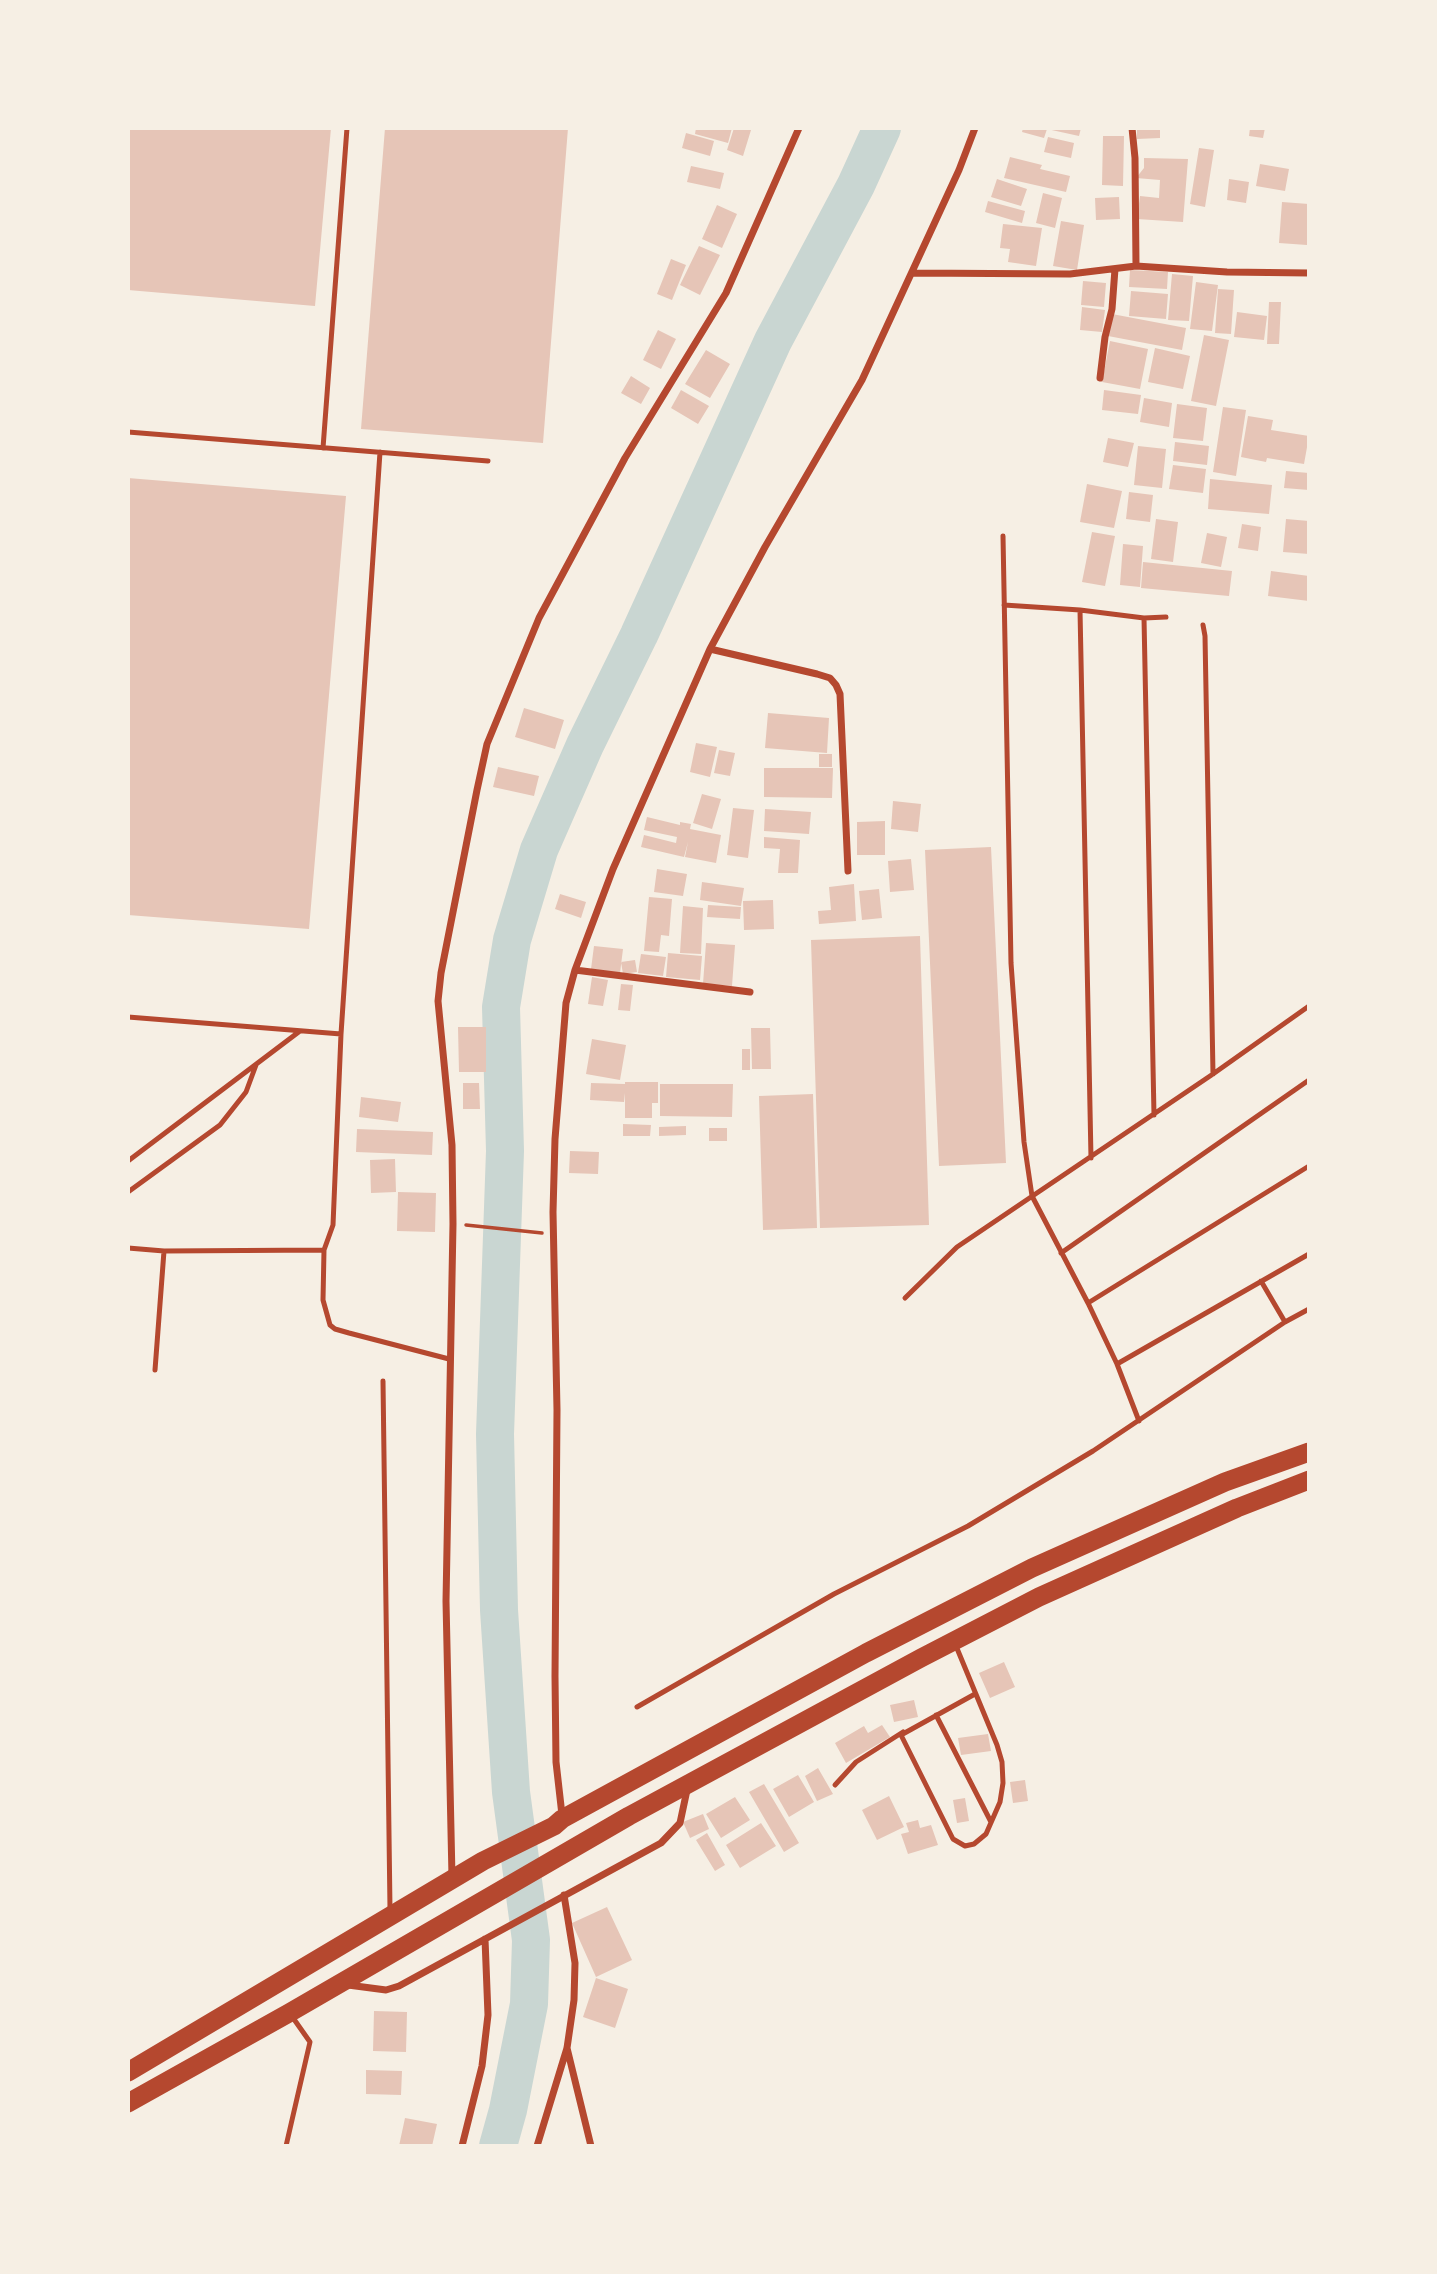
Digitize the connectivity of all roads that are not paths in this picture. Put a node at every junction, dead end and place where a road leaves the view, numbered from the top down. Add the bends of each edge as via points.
1 (347, 128) edge
2 (799, 128) edge
3 (975, 128) edge
4 (1132, 128) edge
5 (1136, 266) junction
6 (1115, 269) junction
7 (912, 273) junction
8 (1309, 273) edge
9 (1100, 378) dead end
10 (128, 432) edge
11 (324, 448) junction
12 (380, 452) junction
13 (488, 461) dead end
14 (1003, 536) dead end
15 (1004, 605) junction
16 (1080, 610) junction
17 (1166, 617) dead end
18 (1144, 618) junction
19 (1203, 625) dead end
20 (710, 649) junction
21 (848, 871) dead end
22 (575, 970) junction
23 (750, 992) dead end
24 (1309, 1006) edge
25 (128, 1017) edge
26 (300, 1031) junction
27 (341, 1034) junction
28 (256, 1065) junction
29 (1213, 1074) junction
30 (1309, 1080) edge
31 (1154, 1115) junction
32 (1091, 1158) junction
33 (128, 1161) edge
34 (1309, 1166) edge
35 (128, 1192) edge
36 (1032, 1196) junction
37 (128, 1248) edge
38 (324, 1250) junction
39 (164, 1251) junction
40 (1061, 1253) junction
41 (1309, 1254) edge
42 (1261, 1281) junction
43 (905, 1298) dead end
44 (1088, 1303) junction
45 (1309, 1308) edge
46 (1285, 1322) junction
47 (449, 1359) junction
48 (1117, 1364) junction
49 (155, 1370) dead end
50 (383, 1381) dead end
51 (1139, 1421) junction
52 (1309, 1452) edge
53 (1309, 1479) edge
54 (954, 1642) junction
55 (975, 1694) junction
56 (637, 1707) dead end
57 (936, 1715) junction
58 (903, 1732) junction
59 (689, 1782) junction
60 (835, 1785) dead end
61 (558, 1822) junction
62 (991, 1822) junction
63 (452, 1881) junction
64 (564, 1895) junction
65 (390, 1916) junction
66 (485, 1939) junction
67 (337, 1984) junction
68 (289, 2013) junction
69 (567, 2048) junction
70 (128, 2072) edge
71 (128, 2103) edge
72 (286, 2146) edge
73 (462, 2146) edge
74 (537, 2146) edge
75 (591, 2146) edge

1 - 11 lane
2 - 47 street via 726,293 625,458 539,618 487,744 438,1001 452,1145
3 - 7 street
4 - 5 street
5 - 6 street
5 - 8 street
6 - 7 street via 1057,274
6 - 9 street
7 - 20 street via 862,380
10 - 11 lane
11 - 12 lane
12 - 13 lane
12 - 27 lane
14 - 15 lane
15 - 16 lane
15 - 36 lane via 1011,963
16 - 18 lane
16 - 32 lane
17 - 18 lane
18 - 31 lane
19 - 29 lane
20 - 21 street via 817,674 836,685
20 - 22 street via 612,869
22 - 23 street
22 - 61 street via 562,1041 553,1212
24 - 29 lane
25 - 26 lane
26 - 27 lane
26 - 28 lane
27 - 38 lane via 333,1225
28 - 33 lane
28 - 35 lane via 246,1092 220,1125
29 - 31 lane
30 - 40 lane
31 - 32 lane
32 - 36 lane
34 - 44 lane
36 - 40 lane
36 - 43 lane via 957,1247
37 - 39 lane
38 - 39 lane
38 - 47 lane via 323,1300 330,1325
39 - 49 lane
40 - 44 lane
41 - 42 lane
42 - 46 lane
42 - 48 lane
44 - 48 lane
45 - 46 lane
46 - 51 lane
47 - 63 street via 446,1601
48 - 51 lane
50 - 65 lane
51 - 56 lane via 968,1526 800,1613
52 - 61 highway via 1225,1482 1021,1573
53 - 54 highway via 1039,1597
54 - 55 lane
54 - 59 highway
55 - 57 lane
55 - 62 lane via 1002,1762 1000,1802
57 - 58 lane
57 - 62 lane
58 - 60 lane via 856,1762
58 - 62 lane via 902,1741 953,1839 965,1846 974,1844
59 - 64 street via 680,1823 661,1843
59 - 67 highway
61 - 63 highway
63 - 65 highway
64 - 66 street
64 - 69 street via 575,1963
65 - 70 highway
66 - 67 street via 386,1990
66 - 73 street via 488,2015 482,2066
67 - 68 highway
68 - 71 highway
68 - 72 lane via 310,2042
69 - 74 street
69 - 75 street

